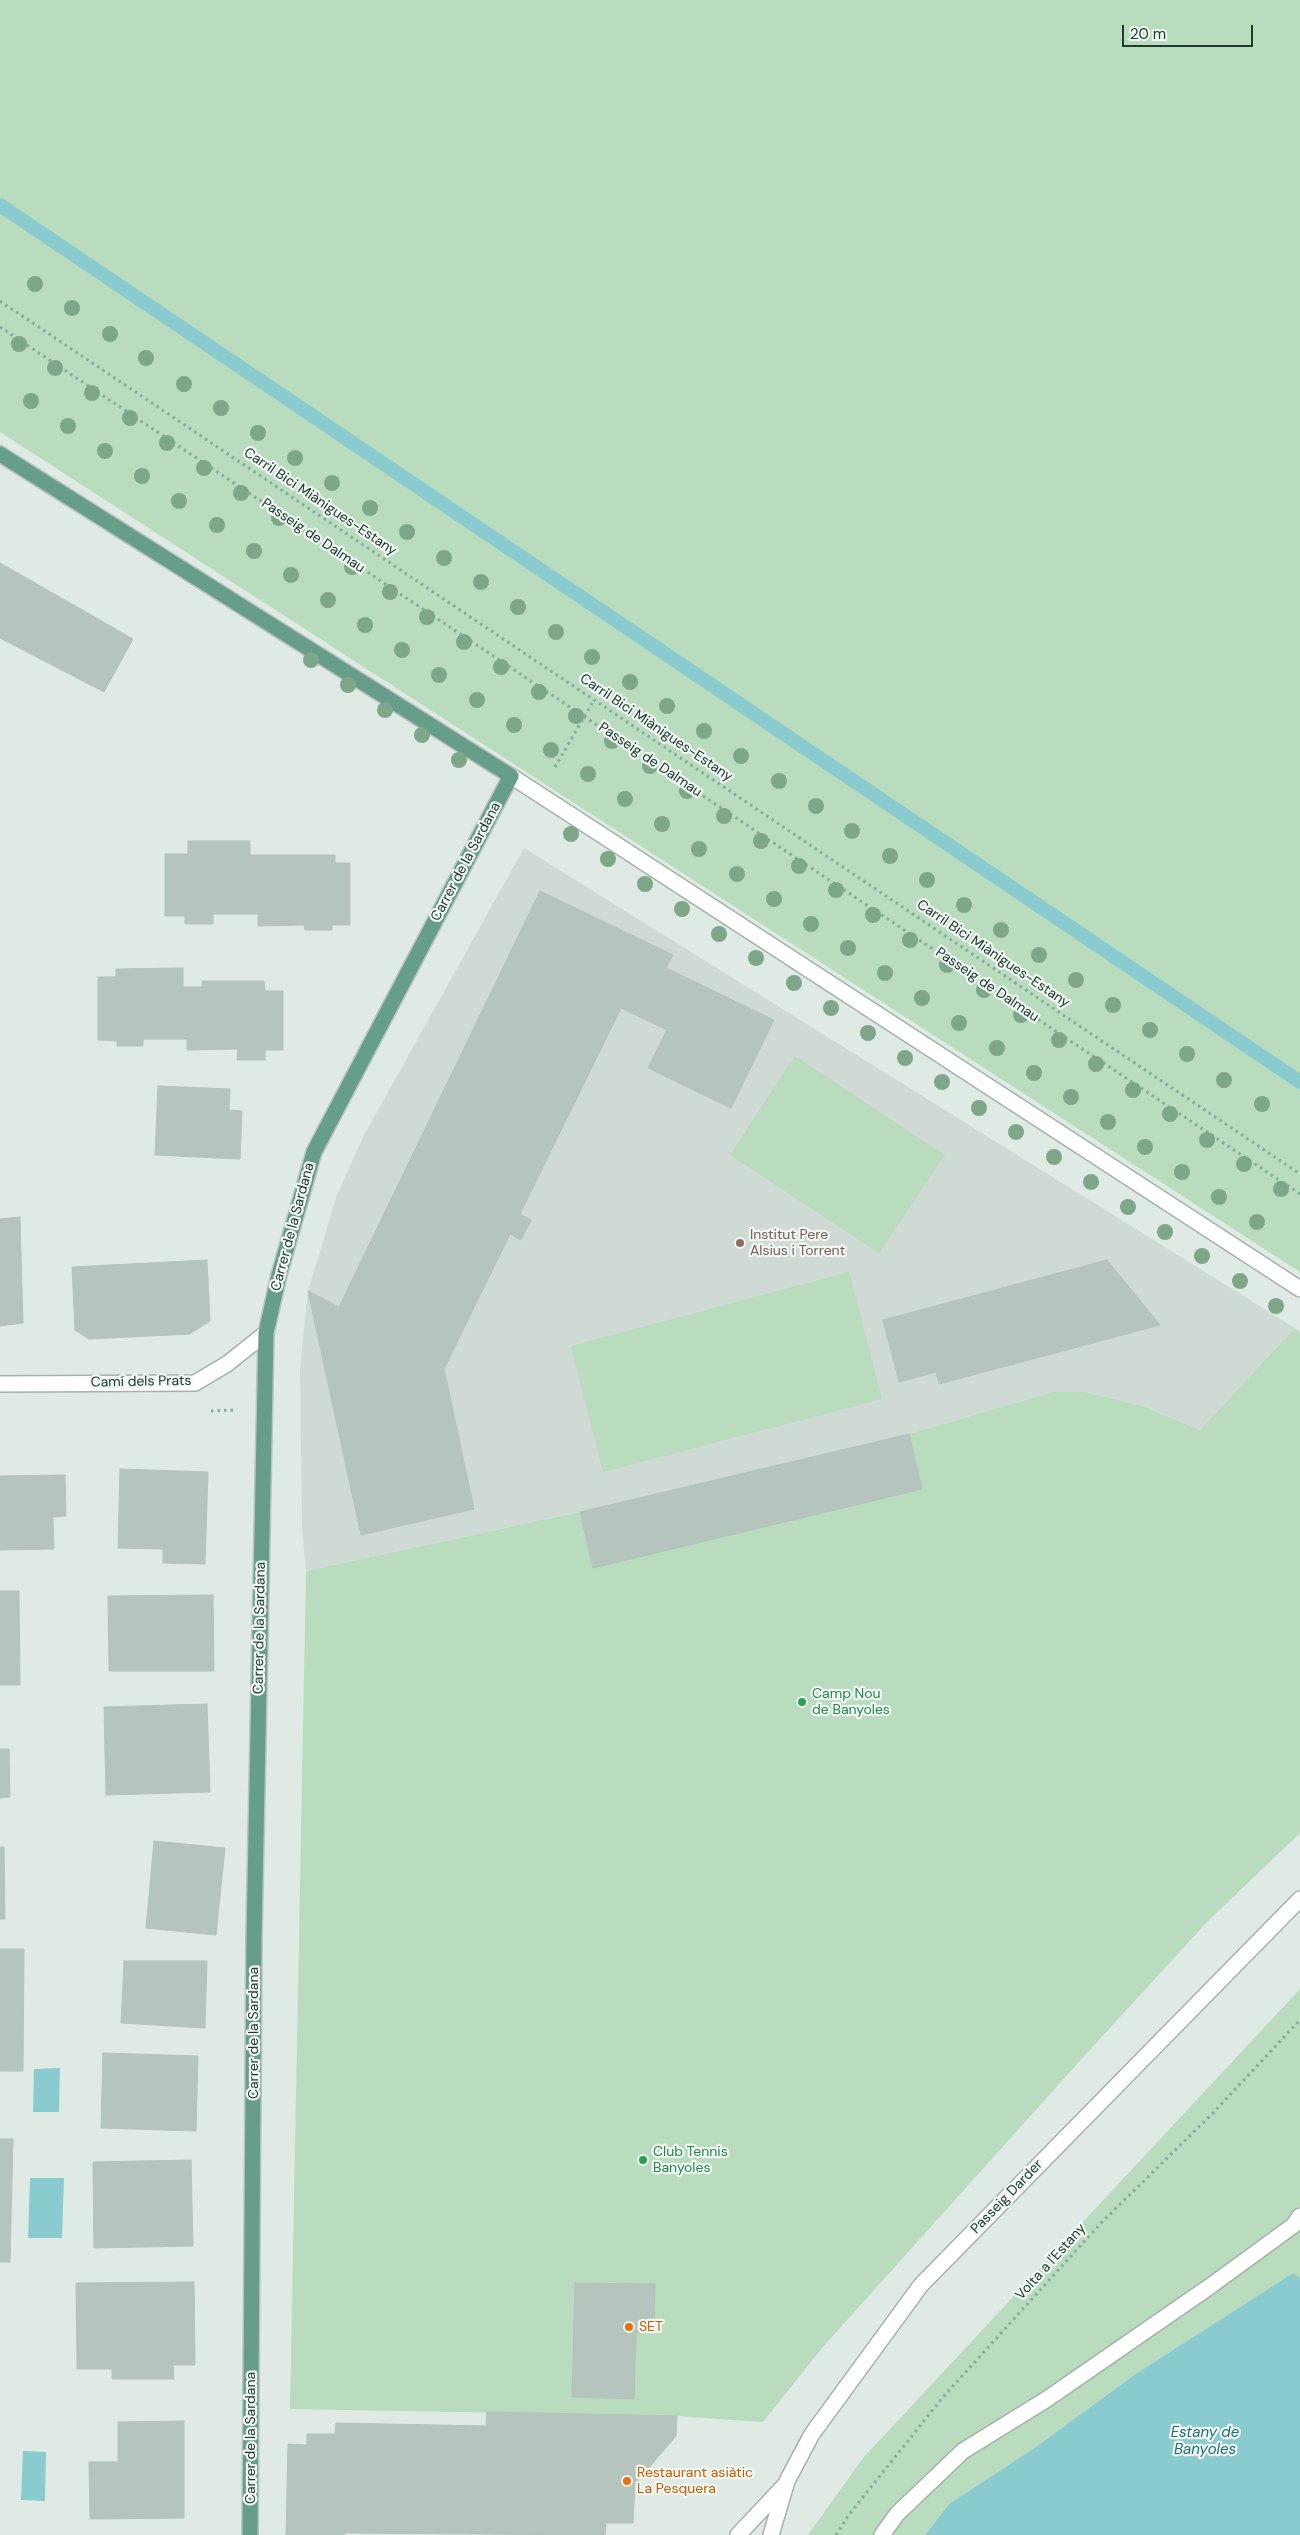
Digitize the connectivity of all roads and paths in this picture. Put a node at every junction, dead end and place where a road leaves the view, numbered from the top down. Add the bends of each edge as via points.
1 (0, 301) edge
2 (0, 327) edge
3 (0, 454) edge
4 (510, 776) junction
5 (1300, 1174) edge
6 (1300, 1194) edge
7 (1300, 1289) edge
8 (266, 1333) junction
9 (0, 1384) edge
10 (1300, 1899) edge
11 (1300, 2020) edge
12 (1300, 2216) edge
13 (787, 2482) junction
14 (250, 2535) edge
15 (738, 2535) edge
16 (770, 2535) edge
17 (836, 2535) edge
18 (882, 2535) edge

1 - 5 path, Carril Bici Miànigues-Estany
2 - 6 path, Passeig de Dalmau
3 - 4 main road
4 - 7 street
4 - 8 main road, Carrer de la Sardana via 314,1152 278,1275
8 - 9 street, Camí dels Prats via 227,1364 195,1383
8 - 14 main road, Carrer de la Sardana via 254,1937
10 - 13 street, Passeig Darder via 921,2285 812,2434
11 - 17 path, Volta a l'Estany via 1213,2113 1101,2223 950,2390
12 - 18 street via 1294,2225 1209,2287 964,2451 897,2514
13 - 15 street
13 - 16 street, Passeig Darder

